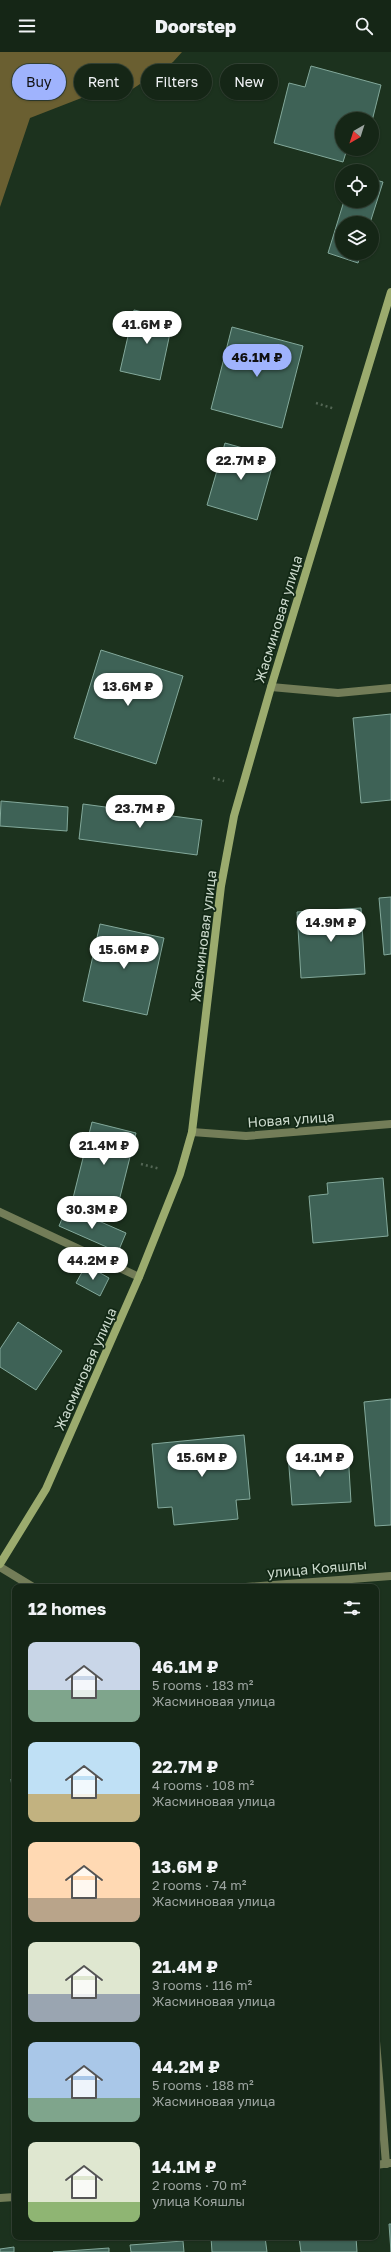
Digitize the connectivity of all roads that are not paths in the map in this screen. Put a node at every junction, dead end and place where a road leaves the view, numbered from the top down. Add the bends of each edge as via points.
1 (391, 292) edge
2 (271, 687) junction
3 (391, 688) edge
4 (391, 1124) edge
5 (192, 1132) junction
6 (0, 1212) edge
7 (139, 1277) junction
8 (0, 1566) edge
9 (391, 1576) edge
10 (338, 1583) edge
11 (28, 1584) edge
12 (315, 1584) edge
13 (379, 2069) edge
14 (389, 2164) edge
15 (379, 2165) edge
16 (12, 2197) edge
17 (0, 2198) edge

1 - 2 street, Жасминовая улица
2 - 3 street via 338,693
2 - 5 street, Жасминовая улица via 228,842
4 - 5 street, Новая улица via 246,1136
5 - 7 street, Жасминовая улица via 180,1174
6 - 7 street
7 - 8 street, Жасминовая улица via 46,1489
8 - 11 street
9 - 10 street, улица Кояшлы
10 - 12 street, улица Кояшлы
13 - 14 street
14 - 15 street
16 - 17 street

